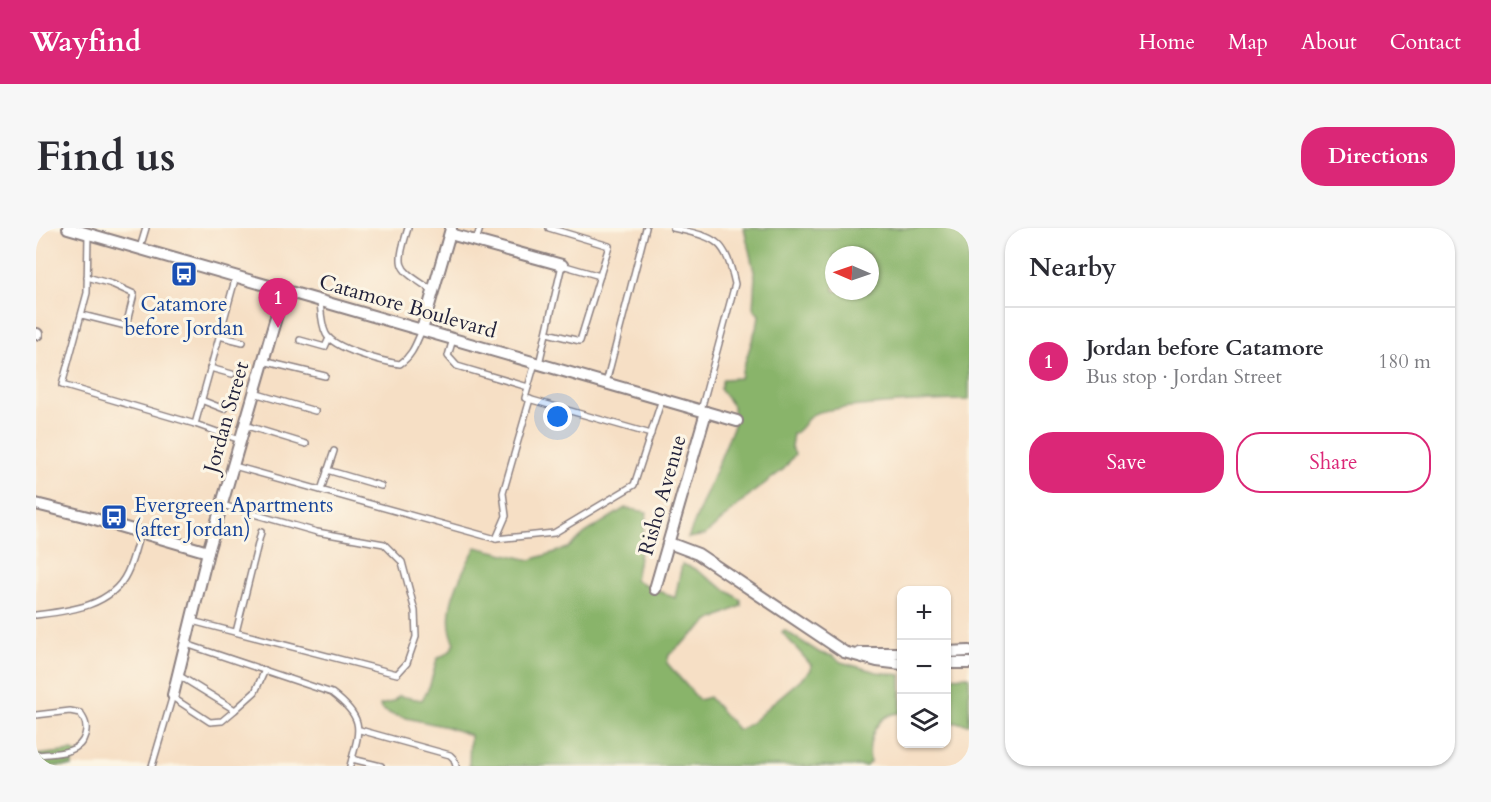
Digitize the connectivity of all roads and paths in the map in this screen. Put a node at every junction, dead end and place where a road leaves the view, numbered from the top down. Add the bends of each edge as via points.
1 (69, 228) edge
2 (146, 228) edge
3 (408, 228) edge
4 (480, 228) edge
5 (549, 228) edge
6 (646, 228) edge
7 (673, 228) edge
8 (451, 231) edge
9 (88, 233) junction
10 (476, 241) junction
11 (140, 248) junction
12 (562, 265) junction
13 (236, 276) junction
14 (600, 276) junction
15 (87, 277) junction
16 (284, 290) junction
17 (433, 291) junction
18 (320, 300) junction
19 (81, 315) junction
20 (422, 330) junction
21 (547, 333) junction
22 (219, 336) junction
23 (329, 338) junction
24 (453, 339) junction
25 (300, 340) dead end
26 (243, 342) dead end
27 (263, 361) junction
28 (538, 364) junction
29 (210, 368) junction
30 (232, 374) dead end
31 (325, 376) dead end
32 (606, 384) junction
33 (528, 387) junction
34 (254, 393) junction
35 (530, 399) junction
36 (662, 399) junction
37 (201, 400) junction
38 (224, 409) dead end
39 (315, 411) dead end
40 (704, 411) junction
41 (737, 422) dead end
42 (195, 424) junction
43 (244, 425) junction
44 (651, 434) junction
45 (240, 440) junction
46 (306, 444) dead end
47 (334, 451) dead end
48 (232, 466) junction
49 (327, 470) junction
50 (381, 486) dead end
51 (321, 490) junction
52 (36, 504) edge
53 (221, 504) junction
54 (140, 532) junction
55 (261, 532) dead end
56 (496, 539) junction
57 (669, 543) junction
58 (208, 552) junction
59 (655, 589) dead end
60 (36, 615) edge
61 (192, 621) junction
62 (236, 632) junction
63 (186, 644) junction
64 (969, 651) edge
65 (897, 652) edge
66 (951, 652) edge
67 (851, 654) junction
68 (897, 663) edge
69 (951, 663) edge
70 (969, 663) edge
71 (265, 670) junction
72 (178, 675) junction
73 (172, 696) junction
74 (235, 710) junction
75 (36, 715) edge
76 (360, 730) junction
77 (36, 755) edge
78 (352, 759) junction
79 (152, 766) edge
80 (350, 766) edge
81 (381, 766) edge
82 (456, 766) edge

1 - 9 street, Catamore Boulevard
2 - 11 lane
3 - 17 lane via 399,257 404,271
4 - 10 lane
5 - 14 lane via 609,246
6 - 32 lane
7 - 40 lane via 710,237 723,248 735,284
8 - 10 street
8 - 17 street
9 - 11 street, Catamore Boulevard
9 - 15 lane
10 - 12 street
11 - 13 street, Catamore Boulevard
12 - 14 lane
12 - 21 lane
13 - 16 street, Catamore Boulevard
13 - 22 lane
14 - 21 lane via 580,341
15 - 19 lane
15 - 19 lane via 134,294 126,326
16 - 18 street, Catamore Boulevard
16 - 27 street, Jordan Street
17 - 20 street
18 - 20 street, Catamore Boulevard
18 - 23 lane
19 - 42 lane via 62,385
20 - 23 lane via 415,348 400,364 356,353
20 - 24 street, Catamore Boulevard
21 - 28 lane
22 - 26 lane
22 - 29 lane
23 - 25 lane via 325,347
24 - 28 street, Catamore Boulevard
24 - 33 lane via 448,356 457,366
27 - 31 lane
27 - 34 street, Jordan Street
28 - 32 street, Catamore Boulevard
28 - 33 lane
29 - 30 lane
29 - 37 lane
32 - 36 street, Catamore Boulevard
33 - 35 lane via 525,398
34 - 39 lane
34 - 43 street, Jordan Street
35 - 44 lane
35 - 56 lane via 503,493 506,516
36 - 40 street, Catamore Boulevard
36 - 44 lane
37 - 38 lane
37 - 42 lane
40 - 41 street, Catamore Boulevard
40 - 57 street, Risho Avenue
42 - 45 lane
43 - 45 street, Jordan Street
43 - 46 lane
44 - 56 lane via 634,485 554,533
45 - 48 street, Jordan Street
47 - 49 lane
48 - 51 lane
48 - 53 street, Jordan Street
49 - 50 lane
49 - 51 lane
51 - 56 lane
52 - 54 street
53 - 58 street, Jordan Street
53 - 62 lane via 317,532 384,544 402,562 415,611 416,637 407,663 397,674
54 - 58 street
54 - 60 lane via 127,574 108,594 84,607
55 - 62 lane
57 - 59 street, Risho Avenue
57 - 67 street via 698,554
58 - 61 street, Jordan Street
61 - 62 lane
61 - 63 street, Jordan Street
63 - 71 lane
63 - 72 street, Jordan Street
64 - 66 street
65 - 67 street
67 - 68 street
69 - 70 street
71 - 74 lane via 255,693
71 - 76 lane via 332,693 349,706
72 - 73 street, Jordan Street
72 - 74 lane
73 - 74 lane via 210,722 222,721
73 - 79 lane
75 - 77 lane via 70,711 80,713 86,725 81,745
76 - 78 lane
76 - 82 lane via 450,755
78 - 80 lane
78 - 81 lane

